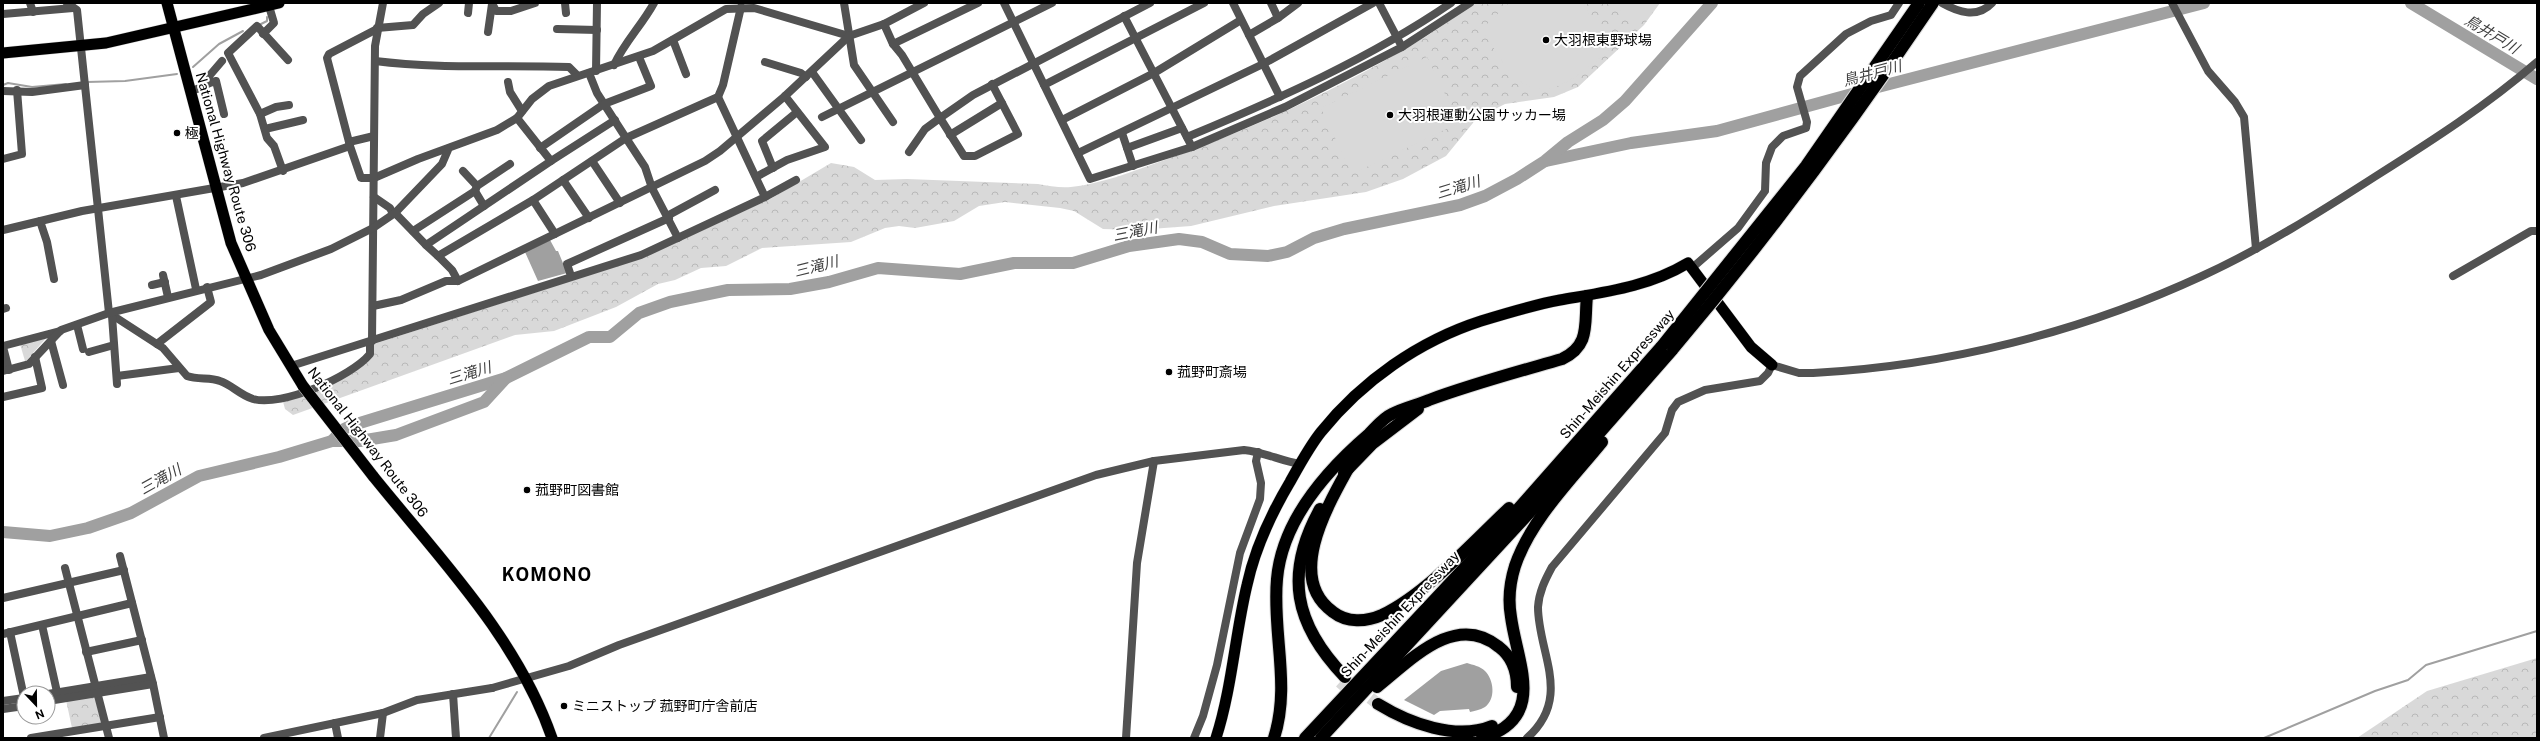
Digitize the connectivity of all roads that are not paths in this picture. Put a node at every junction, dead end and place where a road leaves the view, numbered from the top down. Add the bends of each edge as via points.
1 (30, 3) edge
2 (167, 3) edge
3 (383, 3) edge
4 (439, 3) edge
5 (469, 3) edge
6 (535, 3) edge
7 (565, 3) edge
8 (597, 3) edge
9 (654, 3) edge
10 (765, 3) edge
11 (844, 3) edge
12 (924, 3) edge
13 (978, 3) edge
14 (1004, 3) edge
15 (1052, 3) edge
16 (1150, 3) edge
17 (1204, 3) edge
18 (1233, 3) edge
19 (1270, 3) edge
20 (1298, 3) edge
21 (1373, 3) edge
22 (1379, 3) edge
23 (1452, 3) edge
24 (1470, 3) edge
25 (1899, 3) edge
26 (1920, 3) edge
27 (1933, 3) edge
28 (1942, 3) edge
29 (1992, 3) edge
30 (2172, 3) edge
31 (274, 4) edge
32 (492, 4) edge
33 (70, 6) edge
34 (741, 7) junction
35 (756, 9) junction
36 (33, 12) junction
37 (468, 13) dead end
38 (566, 13) dead end
39 (3, 14) edge
40 (1124, 16) junction
41 (1278, 18) junction
42 (1242, 20) junction
43 (1013, 22) junction
44 (884, 24) junction
45 (173, 27) junction
46 (377, 28) junction
47 (557, 29) dead end
48 (596, 30) junction
49 (488, 32) dead end
50 (263, 34) junction
51 (1249, 35) junction
52 (849, 36) junction
53 (1136, 38) junction
54 (1397, 38) junction
55 (673, 40) junction
56 (893, 44) junction
57 (81, 46) junction
58 (1402, 48) junction
59 (3, 53) edge
60 (639, 57) junction
61 (288, 60) dead end
62 (222, 61) dead end
63 (375, 61) junction
64 (765, 62) dead end
65 (2537, 62) edge
66 (1034, 63) junction
67 (1263, 64) junction
68 (614, 65) junction
69 (593, 72) junction
70 (912, 73) junction
71 (1154, 73) junction
72 (686, 74) dead end
73 (578, 75) junction
74 (809, 75) junction
75 (508, 82) dead end
76 (85, 83) junction
77 (206, 83) junction
78 (660, 83) dead end
79 (992, 84) junction
80 (1044, 85) junction
81 (651, 86) junction
82 (17, 90) junction
83 (3, 91) edge
84 (190, 91) junction
85 (873, 92) junction
86 (785, 96) junction
87 (718, 97) junction
88 (1280, 97) junction
89 (1002, 103) junction
90 (604, 104) junction
91 (288, 105) dead end
92 (1171, 106) junction
93 (840, 109) junction
94 (797, 112) junction
95 (224, 114) dead end
96 (260, 114) junction
97 (519, 114) junction
98 (822, 117) dead end
99 (940, 118) junction
100 (303, 120) dead end
101 (615, 120) junction
102 (1062, 120) junction
103 (893, 122) dead end
104 (1182, 128) junction
105 (265, 129) junction
106 (1122, 133) junction
107 (950, 135) junction
108 (374, 136) junction
109 (737, 137) junction
110 (1187, 137) junction
111 (626, 138) junction
112 (861, 140) dead end
113 (349, 144) junction
114 (1192, 146) junction
115 (540, 148) junction
116 (1127, 148) junction
117 (448, 150) junction
118 (909, 152) dead end
119 (1078, 153) junction
120 (3, 159) edge
121 (592, 160) junction
122 (551, 161) junction
123 (510, 164) dead end
124 (1133, 166) junction
125 (774, 168) junction
126 (283, 171) junction
127 (463, 171) dead end
128 (756, 177) junction
129 (374, 178) junction
130 (563, 180) junction
131 (796, 180) dead end
132 (652, 188) junction
133 (216, 189) junction
134 (476, 189) junction
135 (715, 190) dead end
136 (176, 196) junction
137 (374, 197) junction
138 (765, 197) junction
139 (533, 200) junction
140 (620, 203) junction
141 (484, 206) junction
142 (98, 209) junction
143 (394, 213) junction
144 (668, 217) junction
145 (589, 218) junction
146 (40, 221) junction
147 (373, 228) junction
148 (3, 230) edge
149 (413, 231) junction
150 (2537, 231) edge
151 (555, 234) junction
152 (678, 238) junction
153 (426, 245) junction
154 (2256, 249) junction
155 (438, 256) junction
156 (1692, 268) junction
157 (571, 276) junction
158 (2453, 276) dead end
159 (245, 278) junction
160 (54, 279) dead end
161 (458, 281) junction
162 (152, 286) dead end
163 (207, 287) junction
164 (196, 290) junction
165 (1587, 296) junction
166 (168, 297) junction
167 (373, 306) junction
168 (111, 314) junction
169 (77, 325) junction
170 (61, 330) junction
171 (50, 341) junction
172 (371, 341) junction
173 (157, 344) junction
174 (114, 345) junction
175 (3, 347) edge
176 (1668, 348) junction
177 (35, 357) junction
178 (1663, 361) junction
179 (1772, 365) junction
180 (291, 366) junction
181 (179, 368) junction
182 (6, 370) edge
183 (63, 385) dead end
184 (3, 397) edge
185 (1258, 452) junction
186 (1564, 457) junction
187 (1154, 461) junction
188 (1345, 463) junction
189 (1300, 464) junction
190 (120, 556) dead end
191 (65, 568) dead end
192 (124, 570) junction
193 (69, 584) junction
194 (3, 598) edge
195 (132, 603) junction
196 (77, 617) junction
197 (42, 625) junction
198 (6, 633) edge
199 (142, 640) junction
200 (86, 652) junction
201 (152, 680) junction
202 (526, 680) junction
203 (1343, 680) tunnel mouth
204 (21, 685) edge
205 (96, 689) junction
206 (57, 692) joint
207 (453, 694) junction
208 (16, 699) edge
209 (56, 699) edge
210 (3, 702) edge
211 (16, 707) edge
212 (3, 709) edge
213 (383, 713) junction
214 (1343, 715) junction
215 (160, 717) junction
216 (335, 723) junction
217 (105, 725) junction
218 (31, 738) edge
219 (109, 738) edge
220 (164, 738) edge
221 (264, 738) edge
222 (338, 738) edge
223 (380, 738) edge
224 (456, 738) edge
225 (552, 738) edge
226 (1126, 738) edge
227 (1194, 738) edge
228 (1216, 738) edge
229 (1274, 738) edge
230 (1305, 738) edge
231 (1321, 738) edge
232 (1442, 738) edge
233 (1482, 738) edge
234 (1527, 738) edge

1 - 36 street
2 - 45 highway, National Highway Route 306
3 - 46 street
4 - 46 street via 413,25
5 - 37 street
6 - 32 street via 503,12 496,11
7 - 38 street
8 - 48 street
9 - 68 street via 620,52
10 - 35 street
11 - 52 street
12 - 44 street
13 - 56 street
14 - 43 street
15 - 43 street
16 - 40 street
17 - 53 street
18 - 42 street
19 - 41 street
20 - 41 street
21 - 67 street
22 - 54 street
23 - 54 street
24 - 58 street
25 - 156 street via 1891,15 1857,27 1824,52 1800,76 1797,86 1807,122 1806,128 1783,136 1772,147 1766,163 1765,191 1738,228
26 - 176 highway, Shin-Meishin Expressway, bridge via 1806,166
27 - 176 highway, Shin-Meishin Expressway, bridge via 1886,73 1742,267
28 - 29 street via 1960,13 1977,12
30 - 154 street via 2208,71 2235,102 2244,117
31 - 45 highway
31 - 50 street via 274,23
32 - 49 street
33 - 36 street
33 - 57 street via 77,10
34 - 35 street
34 - 55 street via 726,9
34 - 87 street via 723,86
35 - 52 street
36 - 39 street
40 - 53 street
40 - 66 street
41 - 51 street
42 - 51 street
42 - 71 street
43 - 66 street
43 - 70 street
44 - 52 street
44 - 56 street
45 - 57 highway
45 - 84 highway, National Highway Route 306
46 - 63 street
46 - 113 street via 329,54 327,58
47 - 48 street
48 - 69 street
50 - 61 street
50 - 96 street via 257,26 228,53
51 - 67 street
52 - 74 street
52 - 85 street via 854,65
53 - 71 street
53 - 80 street
54 - 58 street
54 - 88 street
55 - 60 street
55 - 72 street
56 - 70 street
57 - 59 highway
57 - 76 street
58 - 114 street via 1285,107
60 - 68 street
60 - 81 street
62 - 77 street
63 - 73 street via 457,68 502,65 569,67
63 - 108 street
64 - 74 street
65 - 154 street via 2472,115 2328,207
66 - 79 street
66 - 80 street
67 - 88 street
67 - 92 street
68 - 69 street
69 - 73 street
69 - 90 street via 597,93
70 - 85 street
70 - 99 street
71 - 92 street
71 - 102 street
73 - 97 street via 549,86 535,96
74 - 86 street
74 - 93 street
75 - 97 street
76 - 82 street via 32,92
76 - 142 street
77 - 84 street via 201,89
77 - 95 street via 216,81
78 - 81 street
79 - 89 street
79 - 99 street
80 - 102 street
81 - 90 street
82 - 83 street
82 - 120 street via 22,154
84 - 133 highway, National Highway Route 306
85 - 93 street
85 - 103 street
86 - 94 street
86 - 109 street
87 - 109 street
87 - 111 street
88 - 110 street
89 - 107 street
89 - 107 street via 1018,134 975,156 964,156
90 - 101 street
90 - 115 street
91 - 96 street
92 - 104 street
92 - 106 street
93 - 98 street
93 - 112 street
94 - 125 street via 762,141
94 - 125 street via 825,147
96 - 105 street
97 - 115 street
97 - 117 street via 498,130
99 - 107 street
99 - 118 street via 926,129
100 - 105 street
101 - 111 street
101 - 122 street
102 - 119 street
104 - 110 street
104 - 116 street
105 - 126 street
106 - 116 street
106 - 119 street
108 - 113 street
108 - 129 street
109 - 128 street
109 - 132 street via 705,161
110 - 114 street
111 - 121 street
111 - 132 street via 645,167
113 - 126 street
113 - 129 street via 361,178
114 - 124 street
115 - 122 street
116 - 124 street
117 - 129 street via 418,159
117 - 143 street via 442,164
119 - 124 street via 1090,179
121 - 130 street
121 - 140 street
122 - 141 street
123 - 134 street
125 - 128 street
126 - 133 street
127 - 134 street
128 - 138 street
129 - 137 street
130 - 139 street
130 - 145 street
131 - 138 street
132 - 140 street
132 - 144 street
133 - 136 street
133 - 159 highway, National Highway Route 306 via 231,243
134 - 141 street
134 - 149 street
135 - 144 street
136 - 142 street
136 - 164 street
137 - 143 street
137 - 147 street
138 - 152 street
139 - 151 street
139 - 155 street
140 - 145 street
141 - 153 street
142 - 146 street
142 - 168 street
143 - 147 street
143 - 149 street
144 - 152 street
144 - 157 street via 567,264
145 - 151 street
146 - 148 street
146 - 160 street
147 - 159 street via 331,249 261,275
147 - 167 street
149 - 153 street
150 - 158 street via 2532,230
151 - 161 street
152 - 157 street via 641,255
153 - 155 street
154 - 179 street via 2202,276 2123,309 2004,345 1934,359 1829,373 1799,372
155 - 161 street via 452,270
156 - 165 highway via 1688,264 1646,284
156 - 179 highway via 1751,347
157 - 172 street
159 - 163 street
159 - 180 highway, National Highway Route 306 via 269,330
161 - 167 street via 446,281 401,300
162 - 166 street via 164,279
163 - 164 street
163 - 173 street via 211,302
164 - 166 street
165 - 188 highway via 1583,340 1572,354 1456,390 1391,414
165 - 189 highway via 1479,321 1413,352 1375,379 1346,405 1320,434
166 - 168 street
167 - 172 street
168 - 169 street
168 - 173 street
168 - 174 street
169 - 170 street
169 - 174 street via 86,350
170 - 171 street
170 - 175 street
171 - 177 street
171 - 183 street
172 - 180 street
172 - 181 street via 370,354 352,370 314,389 281,397 254,399 222,381 190,377
173 - 181 street
174 - 181 street via 117,380
175 - 182 street
176 - 178 highway, Shin-Meishin Expressway
176 - 186 highway, Shin-Meishin Expressway
177 - 182 street via 29,364
177 - 184 street via 42,388
178 - 214 highway, Shin-Meishin Expressway via 1531,511
178 - 233 highway via 1543,516 1522,550 1513,574 1510,609 1524,673 1524,695 1520,707 1508,723
179 - 234 street via 1760,381 1711,388 1678,402 1672,410 1665,433 1552,567 1542,587 1538,607 1550,666 1551,687 1545,713
180 - 202 highway, National Highway Route 306, bridge via 303,386 373,476 488,619
185 - 187 street via 1230,451
185 - 189 street via 1282,462
185 - 227 street via 1256,461 1261,483 1260,498 1240,554 1217,665
186 - 188 highway via 1426,584 1389,611 1361,620 1340,617 1324,605 1315,590 1311,572 1321,524
186 - 230 highway, Shin-Meishin Expressway
187 - 202 street via 1079,480
187 - 226 street via 1137,563
188 - 203 highway via 1298,534 1290,580 1294,603 1303,628 1319,656
188 - 229 highway via 1298,516 1280,560 1277,601 1283,693
189 - 228 highway via 1270,518 1252,564
190 - 192 street
191 - 193 street
192 - 193 street
192 - 195 street
193 - 194 street
193 - 196 street
195 - 196 street
195 - 199 street
196 - 197 street
196 - 200 street
197 - 198 street
197 - 206 street
198 - 204 street
199 - 200 street
199 - 201 street
200 - 205 street
201 - 205 street
201 - 215 street
202 - 207 street
202 - 225 highway, National Highway Route 306
205 - 206 street
205 - 209 street
205 - 217 street
207 - 213 street via 404,704
207 - 224 street
208 - 210 street
211 - 212 street
213 - 216 street
213 - 223 street
214 - 231 highway, Shin-Meishin Expressway
214 - 232 highway via 1424,649 1452,635 1473,635 1490,641 1507,654 1516,673 1515,696 1508,711 1493,725 1480,731 1462,733 1438,730 1375,706 1407,728
215 - 217 street
215 - 220 street
216 - 221 street
216 - 222 street
217 - 218 street
217 - 219 street

